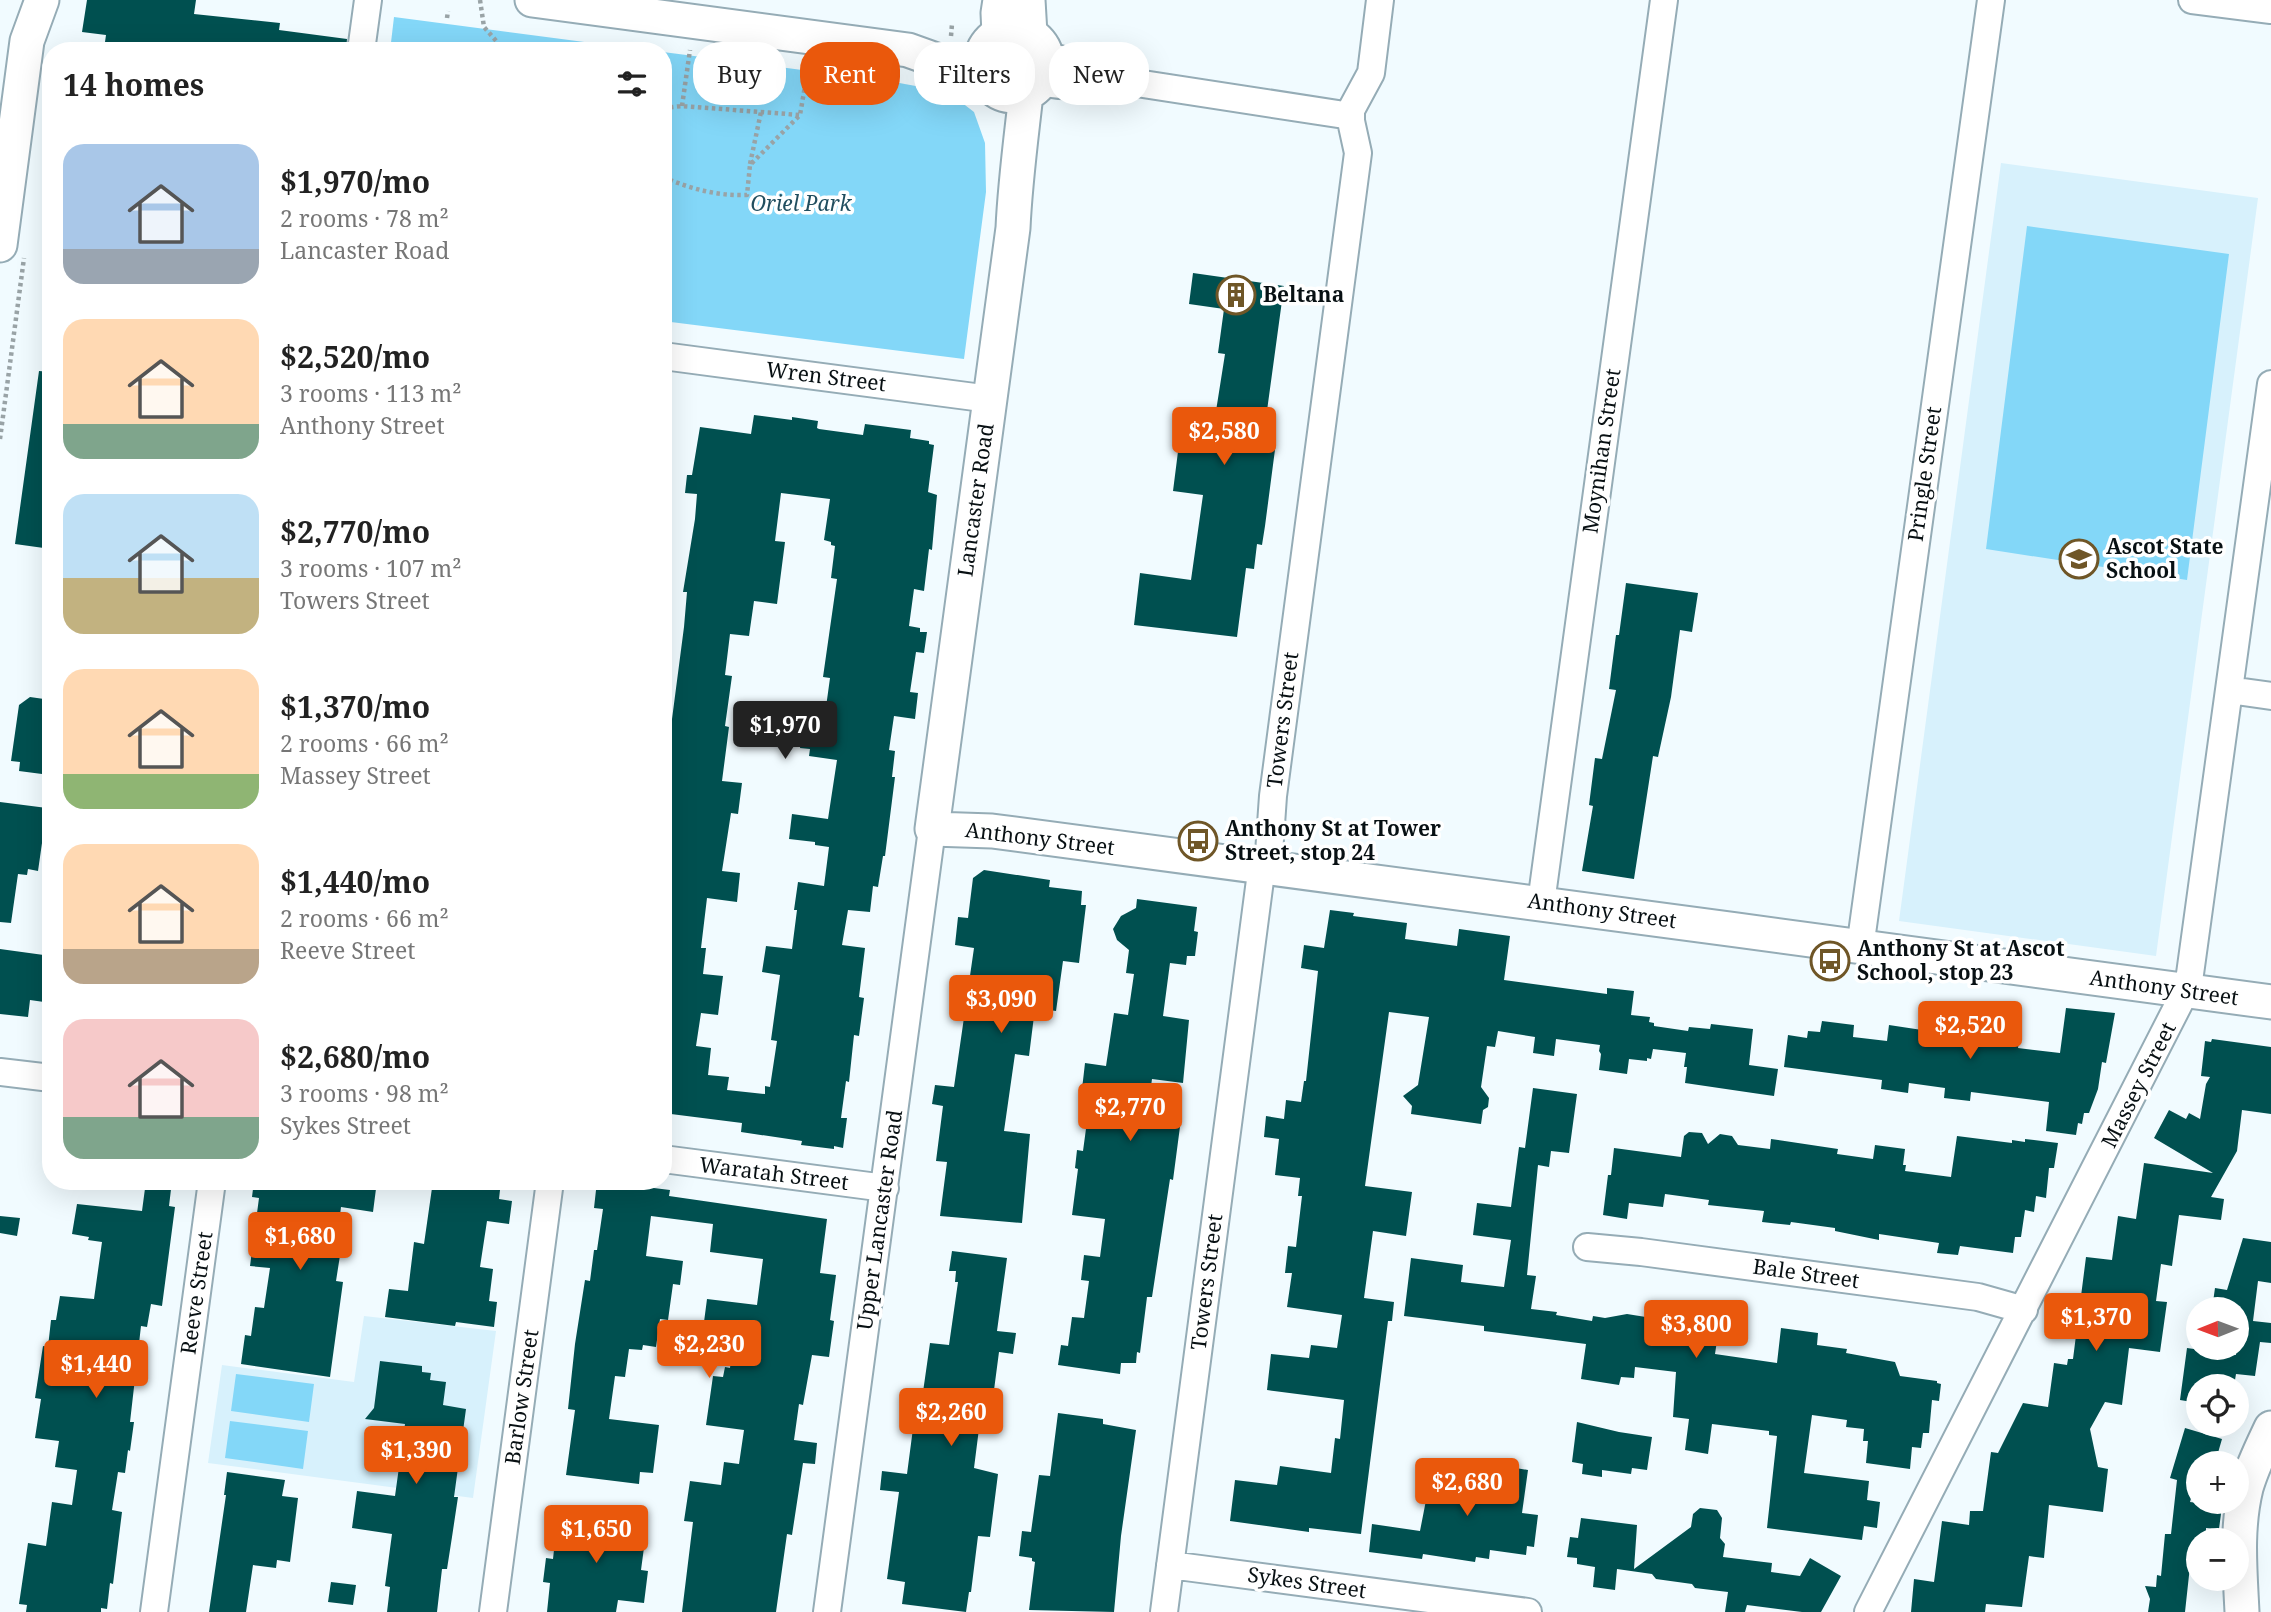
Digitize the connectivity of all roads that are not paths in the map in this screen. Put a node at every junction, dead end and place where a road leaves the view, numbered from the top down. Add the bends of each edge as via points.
1 (21, 0) edge
2 (42, 0) edge
3 (368, 0) edge
4 (532, 0) edge
5 (1000, 0) edge
6 (1028, 0) edge
7 (1380, 0) edge
8 (1664, 0) edge
9 (1991, 0) edge
10 (2192, 0) edge
11 (2200, 0) edge
12 (2271, 9) edge
13 (27, 41) junction
14 (362, 42) edge
15 (962, 42) edge
16 (978, 42) edge
17 (1007, 42) edge
18 (1019, 42) edge
19 (914, 49) edge
20 (1035, 61) edge
21 (1015, 105) edge
22 (1351, 116) junction
23 (0, 245) edge
24 (672, 357) edge
25 (2271, 384) edge
26 (990, 399) junction
27 (2230, 690) junction
28 (2271, 696) edge
29 (932, 829) junction
30 (1265, 867) junction
31 (1541, 903) junction
32 (1860, 948) junction
33 (2186, 990) junction
34 (2271, 1002) edge
35 (0, 1072) edge
36 (42, 1078) edge
37 (672, 1160) edge
38 (885, 1188) junction
39 (211, 1190) edge
40 (549, 1190) edge
41 (1587, 1247) dead end
42 (2024, 1310) junction
43 (2271, 1428) edge
44 (1170, 1565) junction
45 (154, 1612) edge
46 (493, 1612) edge
47 (827, 1612) edge
48 (1164, 1612) edge
49 (1528, 1612) edge
50 (1868, 1612) edge
51 (2242, 1612) edge

1 - 13 street
2 - 13 street
3 - 14 street
4 - 19 street
5 - 17 street, Lancaster Road via 998,13
6 - 18 street, Lancaster Road
7 - 22 street via 1371,74
8 - 31 street, Moynihan Street
9 - 32 street, Pringle Street
10 - 11 street
11 - 12 street
13 - 23 street
15 - 16 street
20 - 22 street via 1060,59 1104,78
21 - 26 street, Lancaster Road via 1013,228
22 - 30 street, Towers Street via 1358,153
24 - 26 street, Wren Street
25 - 27 street, Massey Street
26 - 29 street, Lancaster Road
27 - 28 street
27 - 33 street, Massey Street
29 - 30 street, Anthony Street via 992,831
29 - 38 street, Upper Lancaster Road
30 - 31 street, Anthony Street
30 - 44 street, Towers Street
31 - 32 street, Anthony Street
32 - 33 street, Anthony Street
33 - 34 street, Anthony Street
33 - 42 street, Massey Street
35 - 36 street
37 - 38 street, Waratah Street
38 - 47 street, Upper Lancaster Road
39 - 45 street, Reeve Street
40 - 46 street, Barlow Street
41 - 42 street, Bale Street via 1978,1297
42 - 50 street, Massey Street
43 - 51 street via 2247,1487 2241,1517
44 - 48 street, Towers Street
44 - 49 street, Sykes Street

